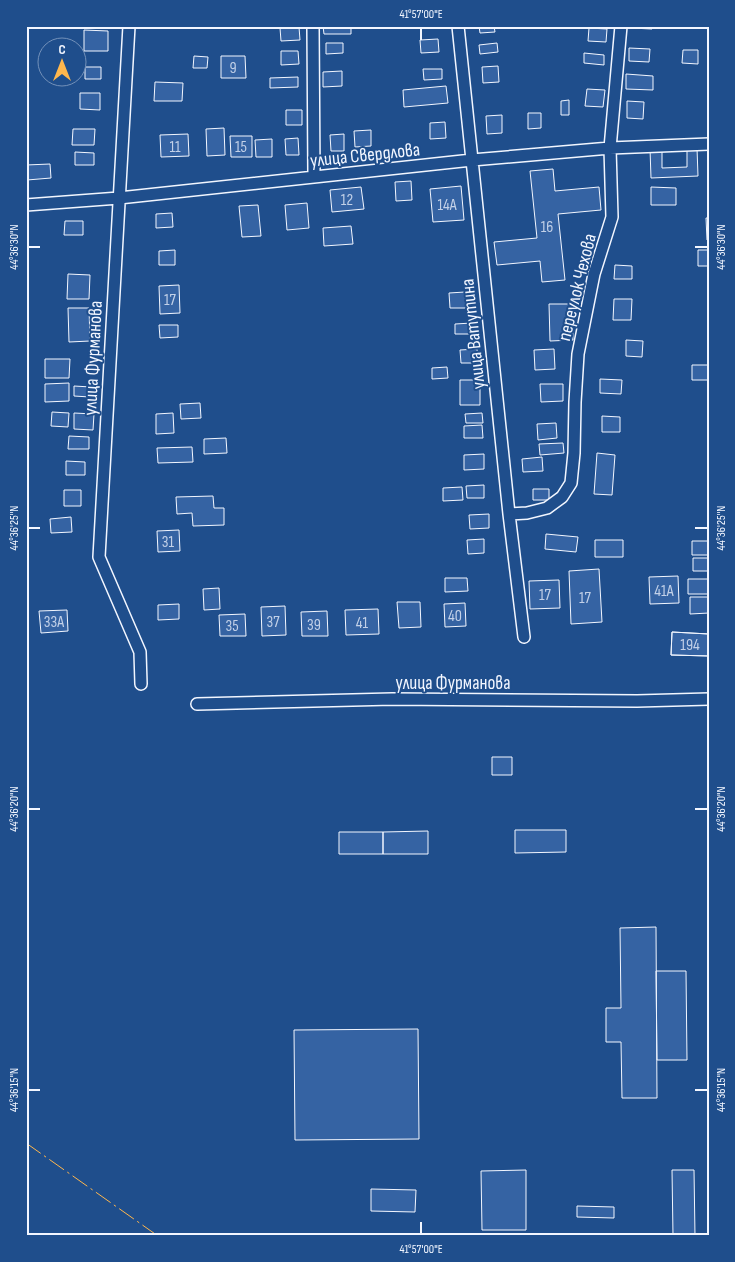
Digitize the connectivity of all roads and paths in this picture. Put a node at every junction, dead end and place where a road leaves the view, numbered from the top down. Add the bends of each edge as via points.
1 (129, 26) edge
2 (313, 26) edge
3 (458, 26) edge
4 (621, 26) edge
5 (709, 144) edge
6 (610, 148) junction
7 (472, 160) junction
8 (314, 177) junction
9 (118, 198) junction
10 (26, 205) edge
11 (509, 514) junction
12 (524, 637) dead end
13 (142, 684) dead end
14 (709, 699) edge
15 (197, 704) dead end

1 - 9 street, улица Фурманова
2 - 8 street
3 - 7 street, улица Ватутина
4 - 6 street, переулок Чехова
5 - 6 street, улица Свердлова
6 - 7 street, улица Свердлова
6 - 11 street, переулок Чехова via 612,217 594,274 578,354 570,482 562,497 547,508
7 - 8 street, улица Свердлова
7 - 11 street, улица Ватутина
8 - 9 street, улица Свердлова
9 - 10 street, улица Свердлова
9 - 13 street, улица Фурманова via 99,557 140,652
11 - 12 street, улица Ватутина
14 - 15 street, улица Фурманова via 392,699

